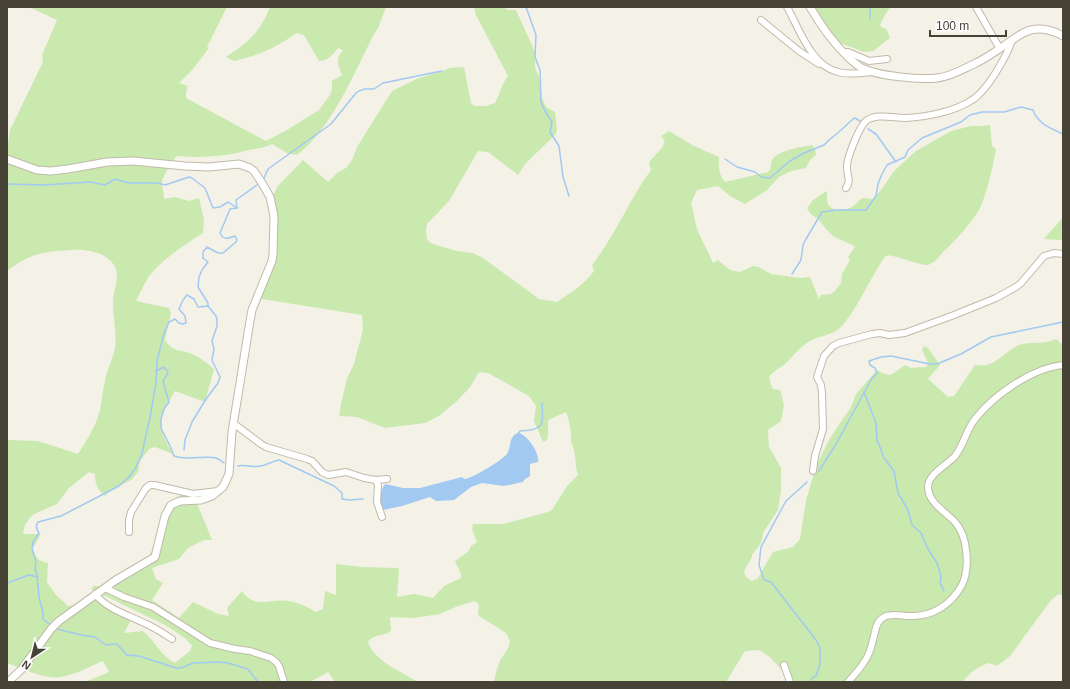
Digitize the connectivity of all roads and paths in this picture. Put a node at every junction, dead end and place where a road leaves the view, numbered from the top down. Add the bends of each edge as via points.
1 (787, 7) edge
2 (810, 7) edge
3 (976, 7) edge
4 (761, 20) dead end
5 (1063, 36) edge
6 (1012, 40) junction
7 (1000, 49) junction
8 (844, 53) junction
9 (888, 59) dead end
10 (825, 66) junction
11 (874, 72) junction
12 (7, 159) edge
13 (846, 188) dead end
14 (1063, 254) edge
15 (1063, 366) edge
16 (233, 422) junction
17 (813, 471) dead end
18 (387, 479) dead end
19 (376, 480) junction
20 (218, 491) junction
21 (382, 517) dead end
22 (129, 532) dead end
23 (105, 588) junction
24 (95, 594) junction
25 (172, 639) dead end
26 (784, 665) dead end
27 (8, 682) edge
28 (284, 682) edge
29 (790, 682) edge
30 (848, 682) edge

1 - 10 street via 816,59
2 - 8 street via 825,32
3 - 7 street
4 - 10 street via 799,51
5 - 6 street via 1039,29 1031,30
6 - 7 street
6 - 13 street via 1003,62 982,91 972,100 954,108 923,116 876,118 865,122 859,130 847,164 849,182
7 - 11 street via 975,64 939,78 906,77
8 - 9 street via 848,52 869,61
8 - 11 street via 859,66
10 - 11 street via 838,72
12 - 16 street via 37,170 51,171 126,161 209,167 238,164 250,168 258,175 272,204 273,254 252,310
14 - 17 street via 1044,256 1021,283 984,303 905,333 872,334 833,346 824,356 817,377 822,393 823,429
15 - 30 street via 1054,366 1033,373 998,396 974,419 958,452 933,477 928,487 931,497 934,503 956,522 965,544 965,577 955,596 935,612 925,615 890,615 879,621 864,663
16 - 19 street via 261,444 312,461 326,474 346,472
16 - 20 street via 229,474 223,487
18 - 19 street
19 - 21 street via 377,502
20 - 22 street via 193,494 150,486 130,516
20 - 23 street via 206,499 180,501 171,505 165,516 155,557
23 - 24 street
23 - 28 street via 153,607 210,642 271,658 279,666
24 - 25 street via 118,611
24 - 27 street via 51,629 22,669
26 - 29 street

